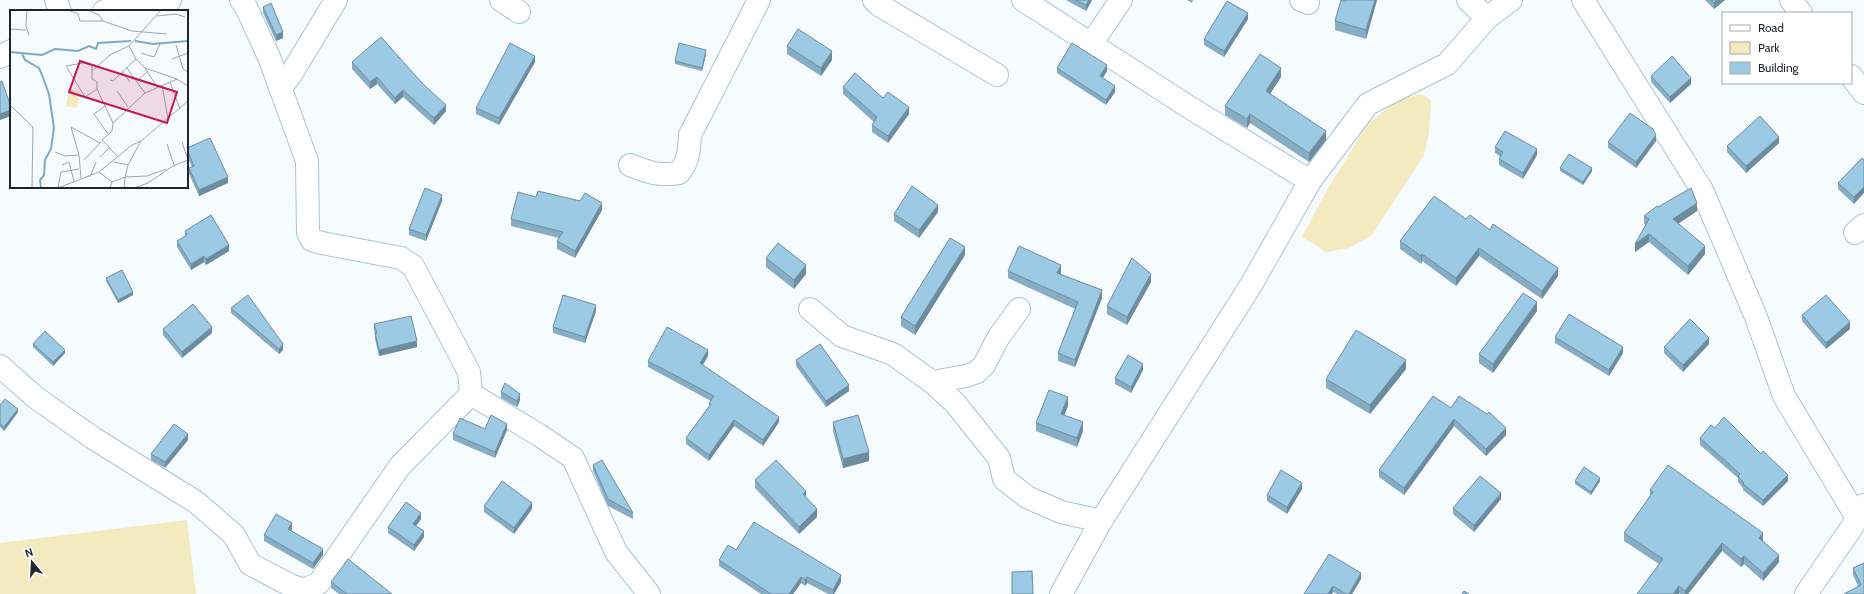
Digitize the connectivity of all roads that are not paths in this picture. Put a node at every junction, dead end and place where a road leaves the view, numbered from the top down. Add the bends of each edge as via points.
1 (56, 0) edge
2 (170, 0) edge
3 (241, 0) edge
4 (336, 0) edge
5 (501, 0) edge
6 (759, 0) edge
7 (874, 0) edge
8 (1023, 0) edge
9 (1120, 0) edge
10 (1468, 0) edge
11 (1511, 0) edge
12 (1583, 0) edge
13 (1791, 0) edge
14 (60, 10) edge
15 (110, 10) edge
16 (519, 12) dead end
17 (1800, 12) edge
18 (1487, 18) junction
19 (1091, 44) junction
20 (10, 52) edge
21 (0, 57) edge
22 (997, 75) dead end
23 (1852, 77) edge
24 (280, 88) junction
25 (1864, 93) edge
26 (630, 165) dead end
27 (1310, 181) junction
28 (810, 309) dead end
29 (1019, 309) dead end
30 (0, 366) edge
31 (932, 382) junction
32 (471, 394) junction
33 (1860, 511) edge
34 (1101, 521) junction
35 (649, 594) edge
36 (1061, 594) edge
37 (1806, 594) edge

1 - 14 street
2 - 15 street
3 - 24 street via 269,57
4 - 24 street
5 - 16 street
6 - 26 street via 690,135 689,155 679,173 652,174
7 - 22 street
8 - 19 street
9 - 19 street
10 - 18 street
11 - 18 street
12 - 33 street via 1702,190 1756,317 1784,396
13 - 17 street
18 - 27 street via 1447,64 1368,104
19 - 27 street
20 - 21 street
23 - 25 street
24 - 32 street via 307,161 308,234 312,240 401,258 413,266 469,372
27 - 34 street via 1251,285
28 - 31 street via 842,336 893,354
29 - 31 street via 977,372
30 - 32 street via 35,397 92,438 196,502 234,535 250,564 304,590 318,583 400,466
31 - 34 street via 955,403 999,458 1004,479 1028,498 1061,512
32 - 35 street via 573,458 616,552
33 - 37 street via 1852,527
34 - 36 street

